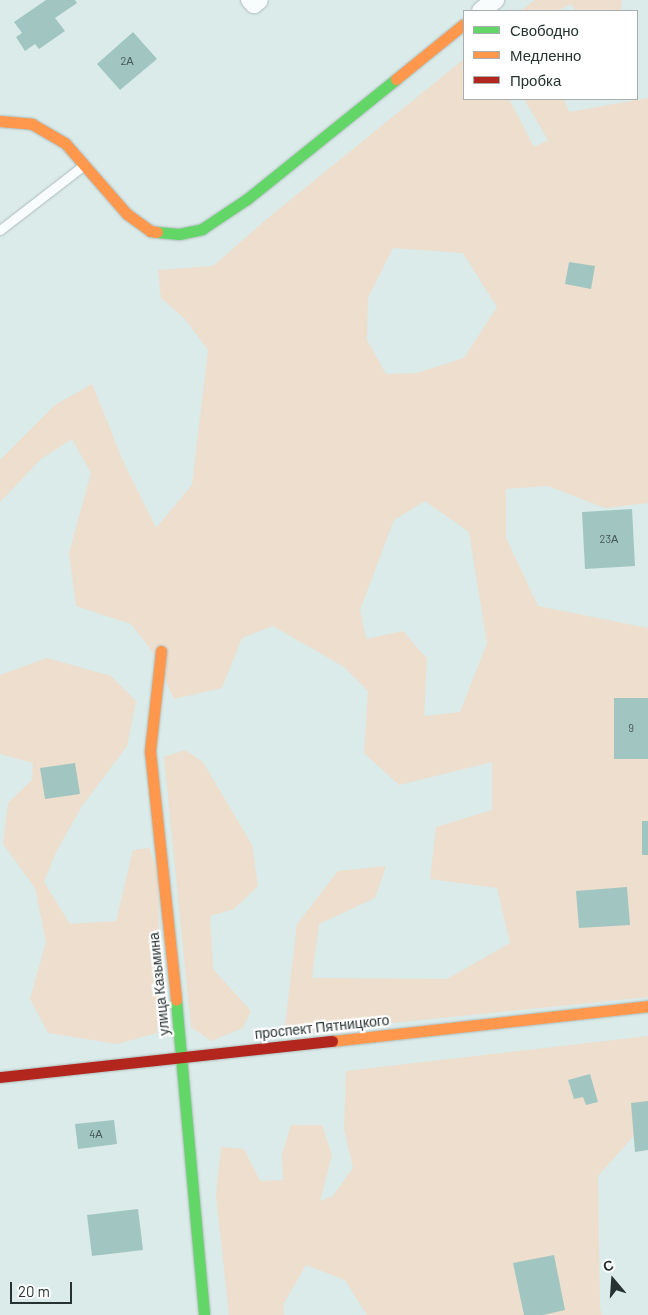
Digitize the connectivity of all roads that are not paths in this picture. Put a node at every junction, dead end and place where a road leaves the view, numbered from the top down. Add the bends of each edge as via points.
1 (250, 0) edge
2 (259, 0) edge
3 (494, 0) edge
4 (481, 10) edge
5 (463, 25) edge
6 (0, 121) edge
7 (84, 165) junction
8 (0, 230) edge
9 (161, 651) dead end
10 (648, 1006) edge
11 (182, 1057) junction
12 (0, 1076) edge
13 (204, 1315) edge

1 - 2 street via 254,4
3 - 4 street
5 - 7 street via 247,199 202,229 179,234 150,231 126,214
6 - 7 street via 32,124 49,132 65,143
7 - 8 lane
9 - 11 street, улица Казьмина via 150,751
10 - 11 street, проспект Пятницкого
11 - 12 street, проспект Пятницкого
11 - 13 street, улица Казьмина

